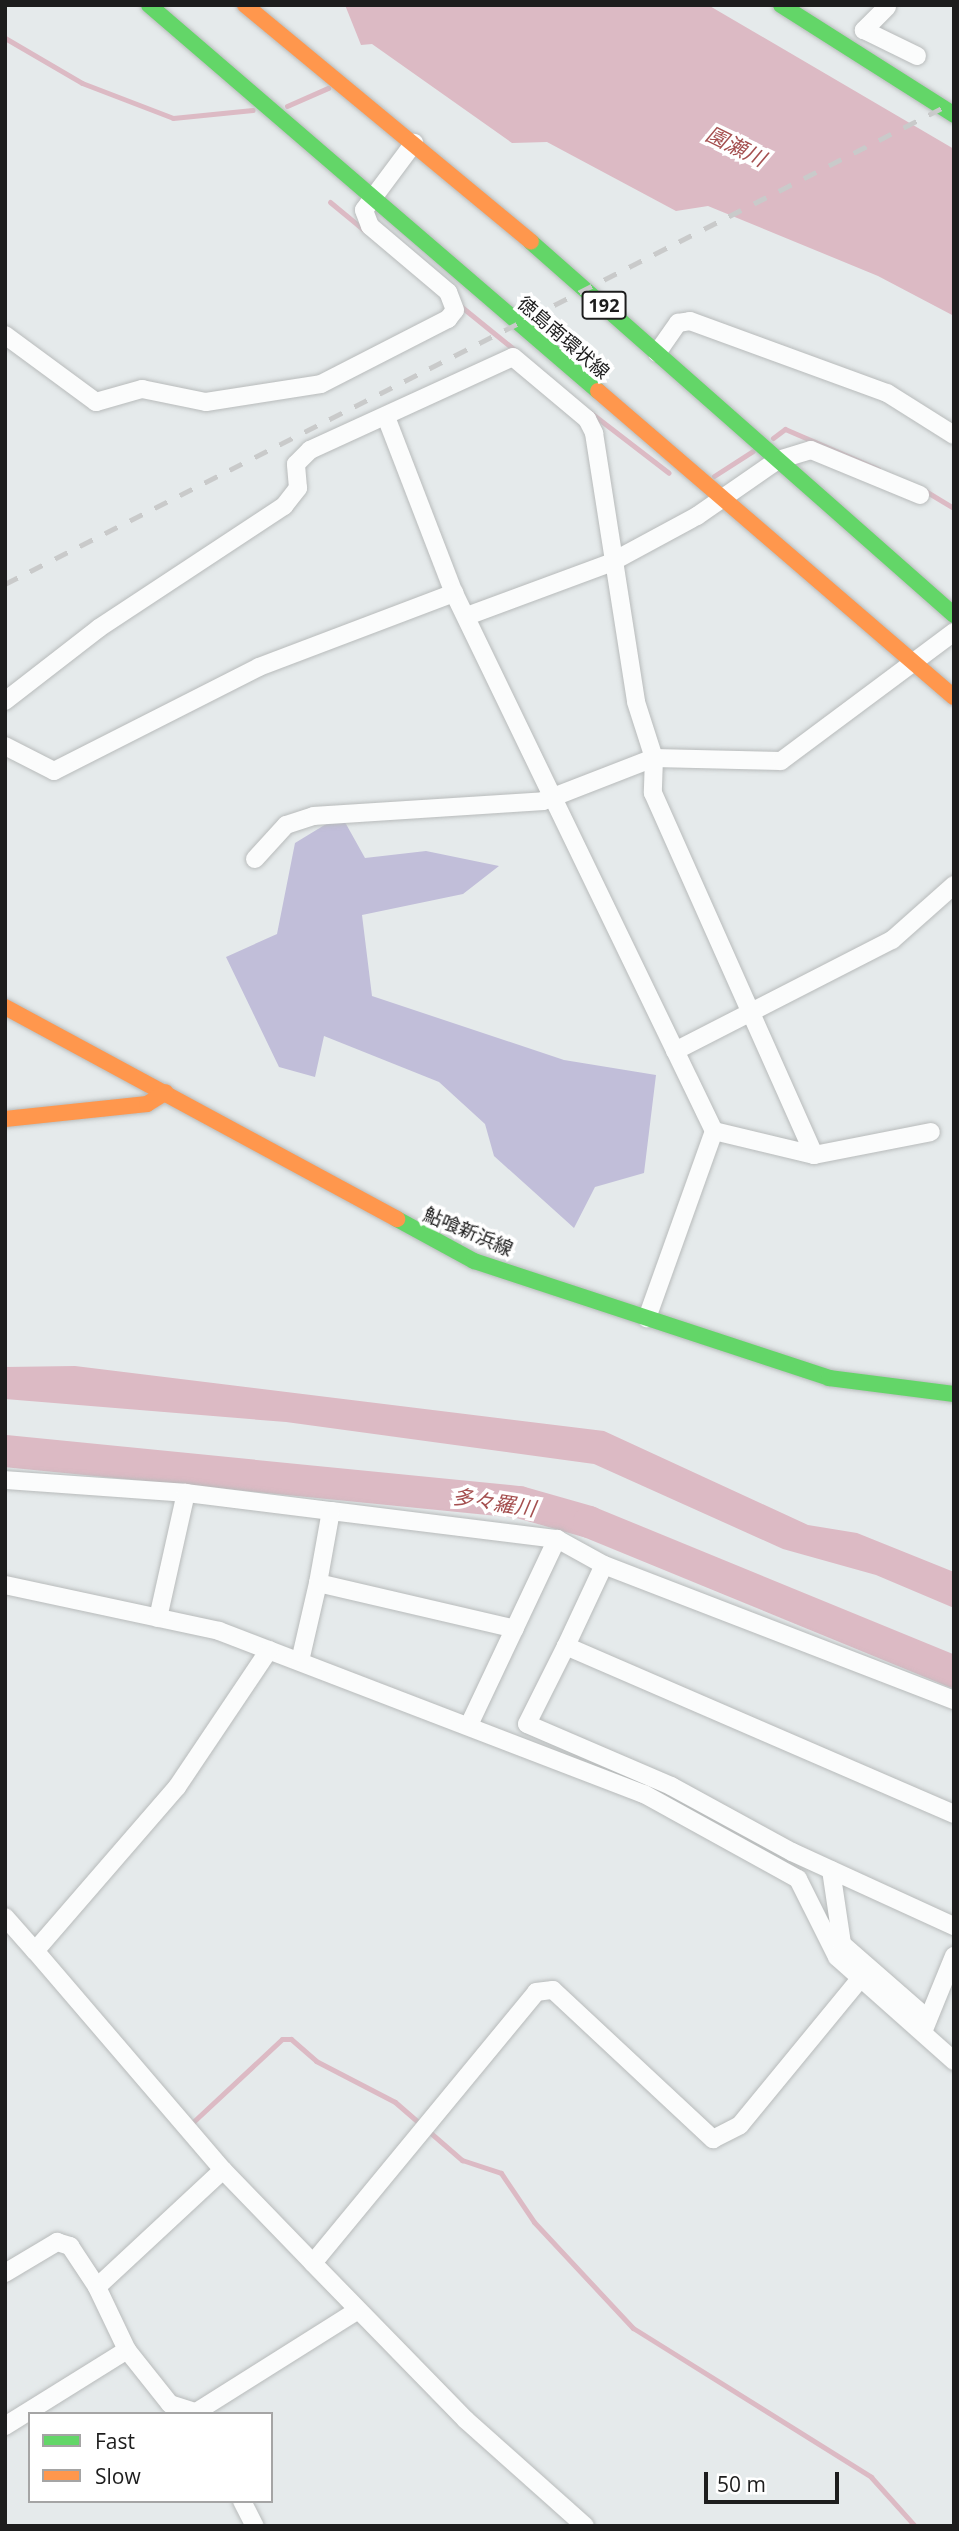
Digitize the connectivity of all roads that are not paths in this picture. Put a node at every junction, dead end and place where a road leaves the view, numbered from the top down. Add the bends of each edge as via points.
1 (149, 5) edge
2 (246, 5) edge
3 (781, 5) edge
4 (887, 6) edge
5 (917, 56) dead end
6 (954, 115) edge
7 (414, 143) junction
8 (368, 198) junction
9 (5, 335) edge
10 (657, 353) junction
11 (386, 417) junction
12 (954, 435) edge
13 (778, 460) junction
14 (920, 495) dead end
15 (720, 500) junction
16 (610, 563) junction
17 (454, 593) junction
18 (954, 615) edge
19 (467, 616) junction
20 (954, 632) edge
21 (911, 662) junction
22 (954, 697) edge
23 (5, 701) edge
24 (5, 746) edge
25 (654, 758) junction
26 (551, 798) junction
27 (255, 859) dead end
28 (954, 886) edge
29 (5, 1007) edge
30 (756, 1015) junction
31 (676, 1051) junction
32 (166, 1092) junction
33 (5, 1119) edge
34 (715, 1131) junction
35 (931, 1132) dead end
36 (814, 1155) junction
37 (647, 1318) junction
38 (954, 1394) edge
39 (5, 1480) edge
40 (186, 1493) junction
41 (331, 1511) junction
42 (557, 1539) junction
43 (604, 1565) junction
44 (318, 1583) junction
45 (5, 1585) edge
46 (158, 1618) junction
47 (515, 1629) junction
48 (566, 1646) junction
49 (269, 1650) junction
50 (300, 1661) junction
51 (954, 1700) edge
52 (469, 1725) junction
53 (954, 1814) edge
54 (831, 1870) junction
55 (5, 1917) edge
56 (954, 1926) edge
57 (34, 1951) junction
58 (954, 1955) edge
59 (859, 1980) junction
60 (926, 2025) junction
61 (954, 2061) edge
62 (223, 2171) junction
63 (313, 2263) junction
64 (5, 2273) edge
65 (97, 2287) junction
66 (358, 2310) junction
67 (127, 2350) junction
68 (192, 2412) edge
69 (5, 2426) edge
70 (244, 2503) edge
71 (256, 2526) edge
72 (585, 2526) edge

1 - 8 main road, 徳島南環状線
2 - 7 main road, 192
3 - 6 main road
4 - 5 street via 864,30
7 - 8 street
7 - 10 main road, 192
8 - 9 street via 370,226 448,292 454,310 448,320 321,384 206,402 142,389 96,402
8 - 15 main road, 徳島南環状線
10 - 12 street via 678,323 690,321 887,393
10 - 13 main road, 192
11 - 16 street via 513,357 587,419 594,433
11 - 17 street
11 - 23 street via 310,450 296,464 299,488 284,506 100,628
13 - 14 street via 811,450
13 - 15 street
13 - 18 main road, 192
15 - 16 street
15 - 21 main road, 徳島南環状線
16 - 19 street
16 - 25 street via 636,702
17 - 19 street
17 - 24 street via 259,667 54,771
19 - 26 street
20 - 21 street
21 - 22 main road, 徳島南環状線
21 - 25 street via 781,761
25 - 26 street
25 - 30 street via 653,793 664,826
26 - 27 street via 314,816 286,825
26 - 31 street
28 - 30 street via 892,940
29 - 32 main road, 鮎喰新浜線
30 - 31 street
30 - 36 street
31 - 34 street
32 - 33 main road via 147,1104
32 - 37 main road, 鮎喰新浜線 via 433,1243
34 - 36 street
34 - 37 street
35 - 36 street
37 - 38 main road, 鮎喰新浜線 via 829,1378
39 - 40 street
40 - 41 street
40 - 46 street
41 - 42 street
41 - 44 street
42 - 43 street
42 - 47 street
43 - 48 street
43 - 51 street
44 - 47 street
44 - 50 street
45 - 46 street
46 - 49 street
47 - 52 street
48 - 53 street
48 - 54 street via 529,1728 671,1786
49 - 50 street
49 - 57 street via 177,1787
50 - 52 street
52 - 59 street via 634,1789 784,1869 809,1895 827,1943
54 - 56 street
54 - 60 street via 842,1944
55 - 57 street
57 - 62 street
58 - 60 street
59 - 60 street
59 - 63 street via 740,2125 713,2139 552,1990 536,1992
60 - 61 street
62 - 63 street
62 - 65 street
63 - 66 street
64 - 65 street via 57,2242 69,2246
65 - 67 street
66 - 68 street
66 - 72 street via 466,2420
67 - 68 street via 170,2404
67 - 69 street
70 - 71 street

